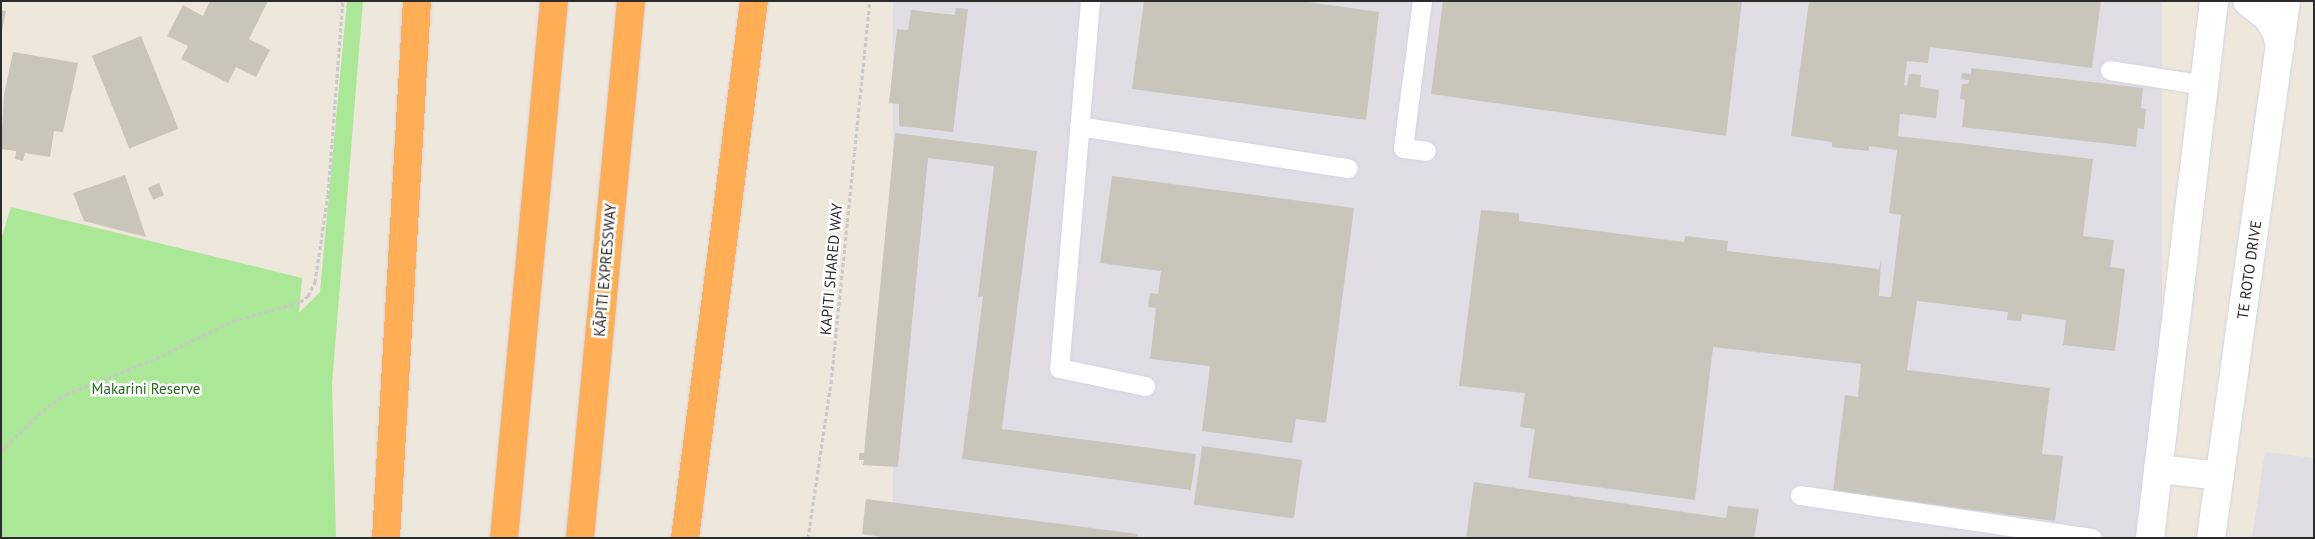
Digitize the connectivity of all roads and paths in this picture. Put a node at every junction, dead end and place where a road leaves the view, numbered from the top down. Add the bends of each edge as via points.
1 (343, 1) edge
2 (417, 1) edge
3 (554, 1) edge
4 (630, 1) edge
5 (754, 1) edge
6 (870, 1) edge
7 (1090, 1) edge
8 (1422, 1) edge
9 (2214, 1) edge
10 (2247, 1) edge
11 (2286, 1) edge
12 (2280, 46) junction
13 (2110, 70) dead end
14 (2205, 85) junction
15 (1078, 126) junction
16 (1426, 151) dead end
17 (1348, 168) dead end
18 (1145, 386) dead end
19 (1, 451) edge
20 (2158, 469) junction
21 (2220, 476) junction
22 (1800, 495) dead end
23 (386, 538) edge
24 (504, 538) edge
25 (580, 538) edge
26 (685, 538) edge
27 (808, 538) edge
28 (2092, 538) edge
29 (2150, 538) edge
30 (2211, 538) edge

1 - 19 path via 328,194 315,282 308,296 300,302 233,322 150,361 66,394 42,410
2 - 23 highway
3 - 24 highway
4 - 25 highway, KĀPITI EXPRESSWAY
5 - 26 highway
6 - 27 path, KAPITI SHARED WAY via 831,383
7 - 15 lane
8 - 16 lane via 1403,148
9 - 14 street
10 - 12 street via 2268,18
11 - 12 street, TE ROTO DRIVE
12 - 21 street, TE ROTO DRIVE
13 - 14 lane
14 - 20 street
15 - 17 lane
15 - 18 lane via 1059,368
20 - 21 street
20 - 29 street
21 - 30 street, TE ROTO DRIVE
22 - 28 lane

